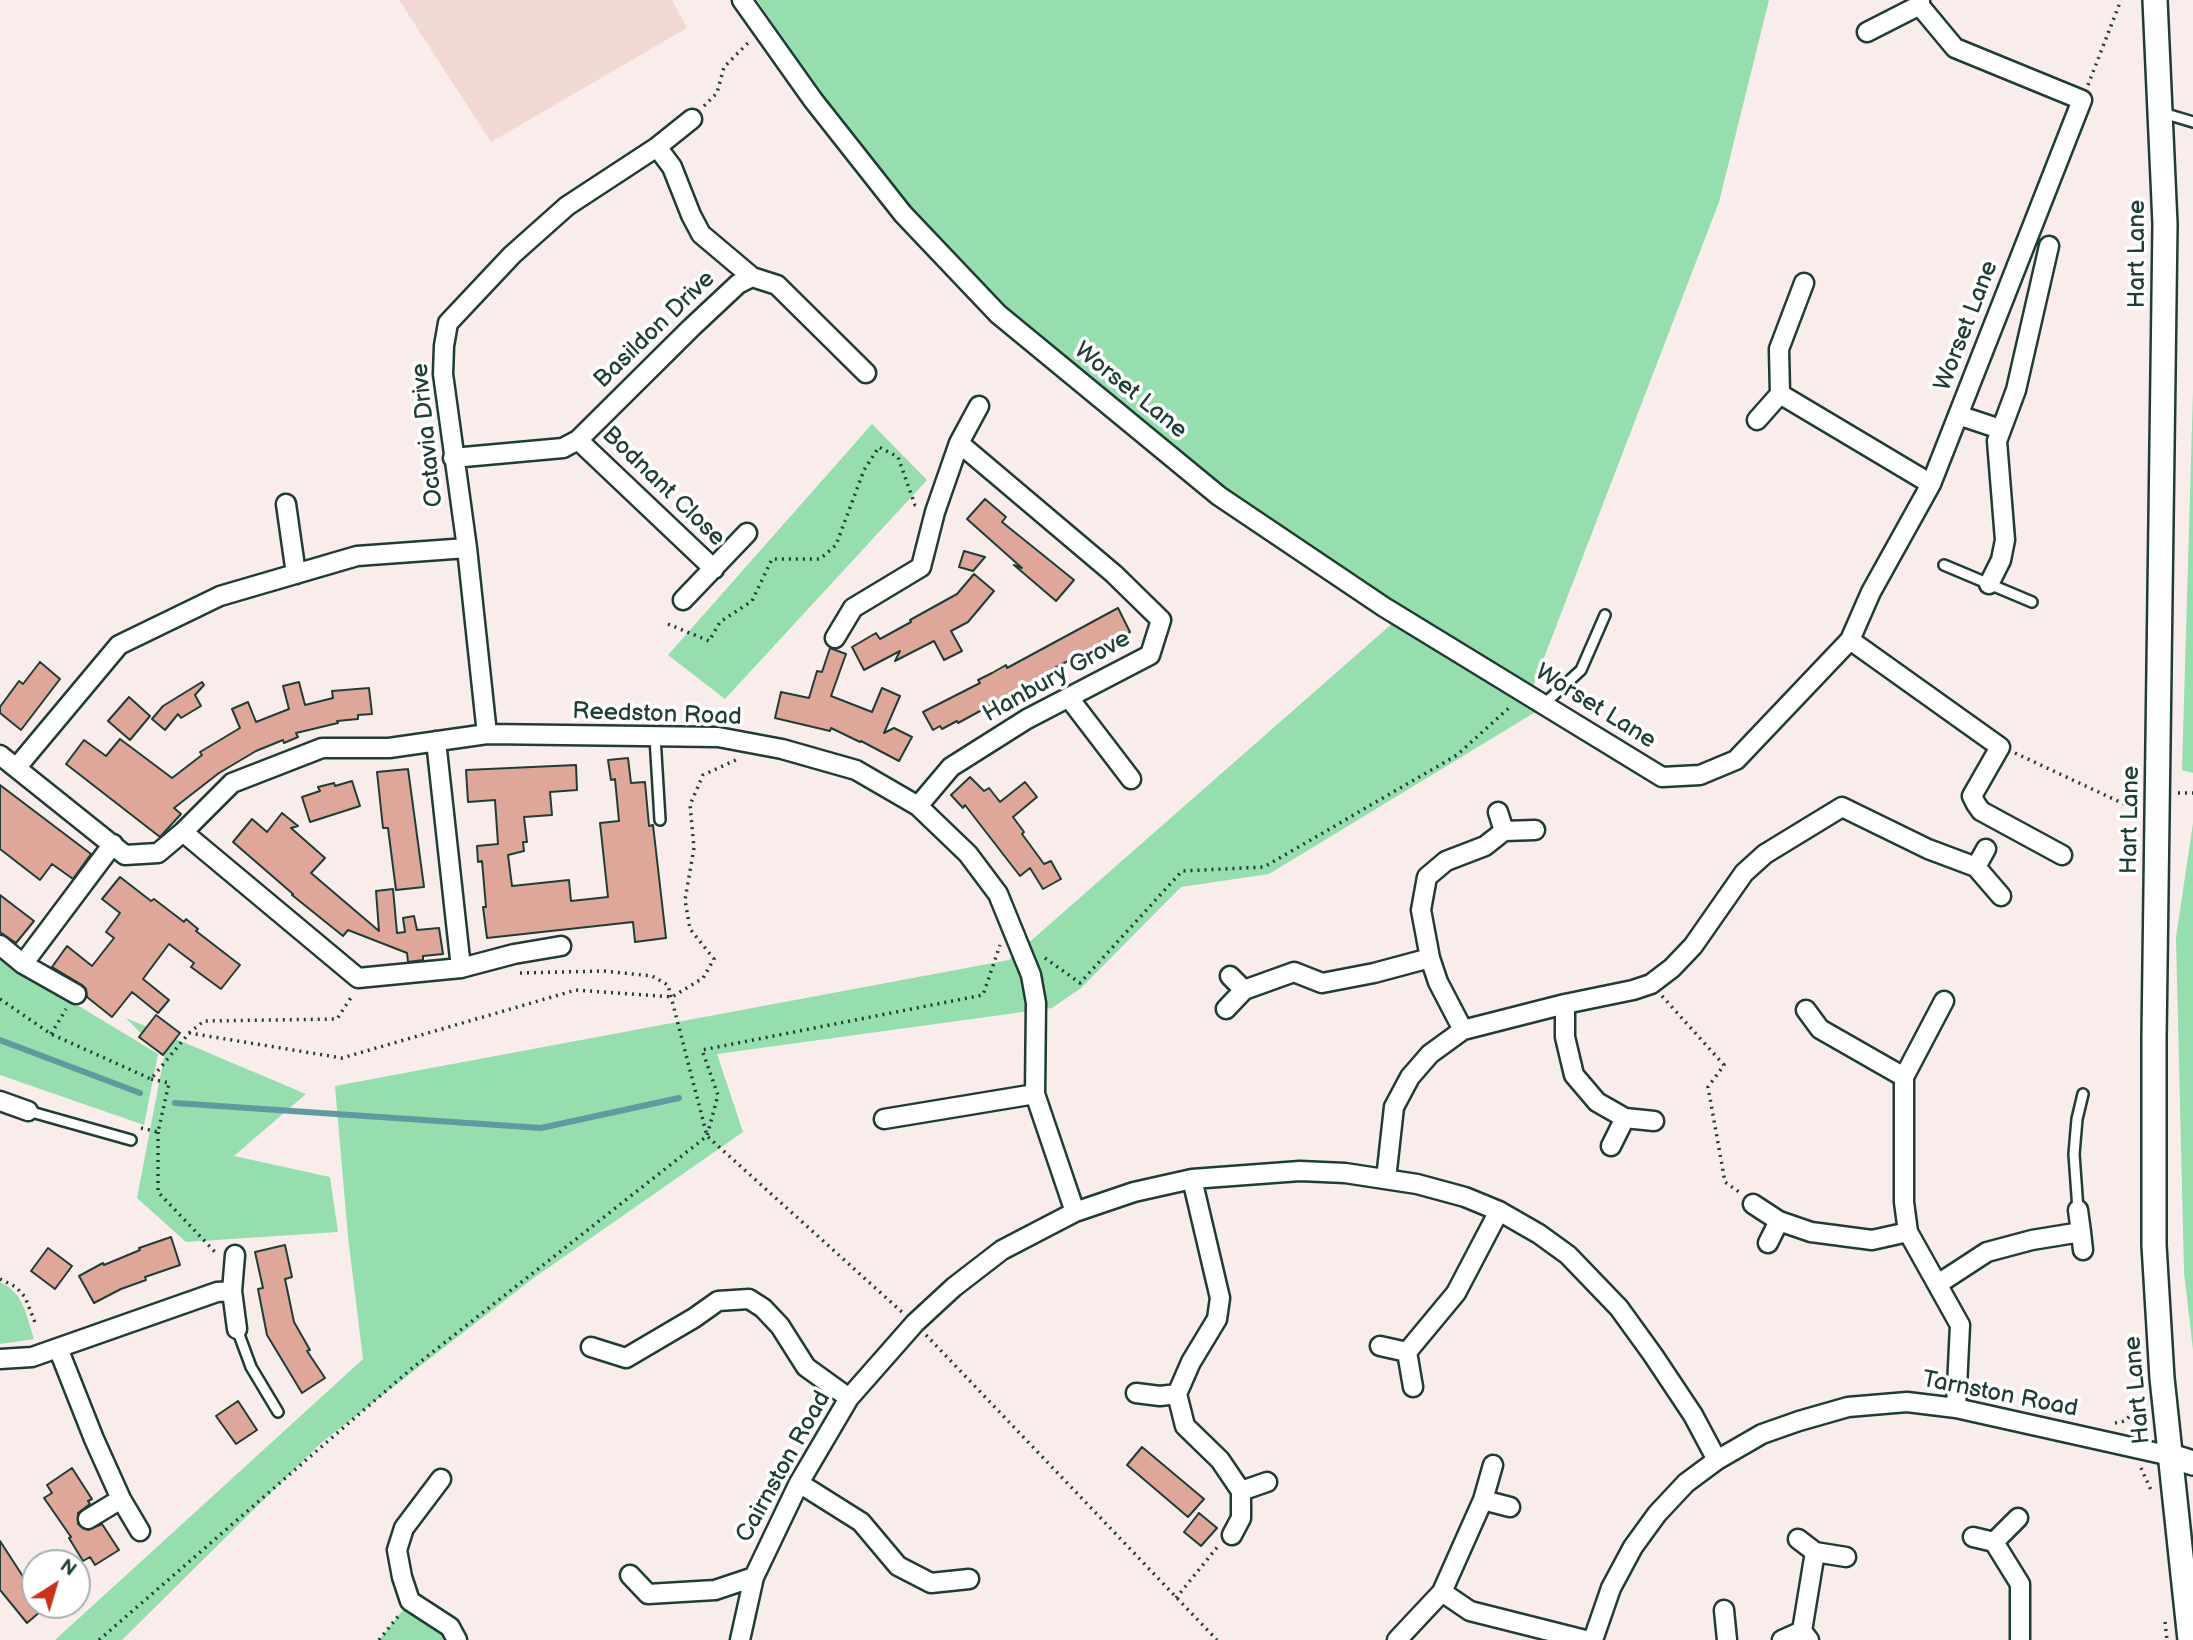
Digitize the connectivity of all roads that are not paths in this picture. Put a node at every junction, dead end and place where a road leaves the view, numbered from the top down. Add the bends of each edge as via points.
1 (743, 0) edge
2 (2155, 0) edge
3 (1920, 2) edge
4 (1867, 32) dead end
5 (2161, 112) junction
6 (697, 114) road end
7 (2193, 122) edge
8 (657, 146) junction
9 (2049, 246) dead end
10 (752, 277) junction
11 (1804, 283) dead end
12 (866, 373) dead end
13 (1780, 394) junction
14 (979, 406) dead end
15 (1958, 415) junction
16 (1757, 421) dead end
17 (2000, 429) junction
18 (579, 440) junction
19 (959, 443) junction
20 (453, 458) junction
21 (1931, 484) junction
22 (286, 504) dead end
23 (747, 533) dead end
24 (467, 548) junction
25 (1944, 565) dead end
26 (714, 569) junction
27 (296, 574) junction
28 (1989, 583) junction
29 (683, 600) dead end
30 (2032, 601) dead end
31 (1605, 615) dead end
32 (835, 638) dead end
33 (1850, 640) junction
34 (1069, 698) junction
35 (1544, 704) junction
36 (487, 734) junction
37 (655, 737) junction
38 (436, 741) junction
39 (0, 755) edge
40 (17, 767) junction
41 (1132, 779) dead end
42 (918, 806) junction
43 (1498, 812) dead end
44 (660, 820) dead end
45 (1535, 830) dead end
46 (1504, 831) junction
47 (183, 832) junction
48 (113, 844) junction
49 (1986, 849) dead end
50 (2062, 855) dead end
51 (1976, 867) junction
52 (2001, 896) dead end
53 (0, 944) edge
54 (561, 946) dead end
55 (1430, 958) junction
56 (23, 964) junction
57 (461, 968) junction
58 (1230, 976) dead end
59 (1244, 990) junction
60 (76, 994) road end
61 (1944, 1001) dead end
62 (1565, 1004) junction
63 (1226, 1009) dead end
64 (1806, 1010) dead end
65 (1463, 1030) junction
66 (1904, 1077) junction
67 (1035, 1094) junction
68 (2083, 1094) dead end
69 (0, 1101) edge
70 (27, 1111) joint
71 (1625, 1118) junction
72 (884, 1119) dead end
73 (1654, 1121) dead end
74 (131, 1140) dead end
75 (1611, 1146) dead end
76 (1192, 1179) junction
77 (1386, 1179) junction
78 (1754, 1204) road end
79 (2078, 1210) joint
80 (1499, 1211) junction
81 (1075, 1212) junction
82 (1779, 1221) junction
83 (1908, 1232) junction
84 (1768, 1243) dead end
85 (227, 1256) road end
86 (1938, 1284) junction
87 (232, 1291) junction
88 (237, 1329) joint
89 (1380, 1346) dead end
90 (591, 1347) dead end
91 (58, 1348) junction
92 (1407, 1352) junction
93 (0, 1359) edge
94 (1413, 1387) dead end
95 (1136, 1393) dead end
96 (1177, 1394) junction
97 (849, 1398) junction
98 (1956, 1408) junction
99 (278, 1412) dead end
100 (2171, 1456) junction
101 (1717, 1460) junction
102 (2193, 1463) edge
103 (1493, 1465) dead end
104 (441, 1479) dead end
105 (1267, 1482) dead end
106 (799, 1483) junction
107 (1241, 1491) junction
108 (121, 1499) junction
109 (1483, 1500) junction
110 (1510, 1507) dead end
111 (2018, 1518) dead end
112 (88, 1519) dead end
113 (140, 1531) dead end
114 (1232, 1535) road end
115 (1973, 1537) dead end
116 (1798, 1539) dead end
117 (2187, 1541) edge
118 (1994, 1542) junction
119 (1815, 1552) junction
120 (1846, 1557) dead end
121 (630, 1575) dead end
122 (754, 1577) junction
123 (969, 1578) dead end
124 (1442, 1592) junction
125 (1724, 1610) dead end
126 (1805, 1635) edge
127 (457, 1640) edge
128 (740, 1640) edge
129 (1397, 1640) edge
130 (1585, 1640) edge
131 (1593, 1640) edge
132 (1727, 1640) edge
133 (1782, 1640) edge
134 (2020, 1640) edge
135 (2190, 1640) edge

1 - 35 street, Worset Lane via 813,100 904,214 998,314 1219,496 1384,607
2 - 5 street, Hart Lane
3 - 4 street
3 - 15 street, Worset Lane via 1955,48 2082,100
5 - 7 lane
5 - 100 street, Hart Lane via 2165,224 2154,1245
6 - 8 street, Octavia Drive
8 - 10 street via 672,167 701,234
8 - 20 street, Octavia Drive via 567,206 447,323 443,374
9 - 17 street via 2016,390
10 - 12 street, Basildon Drive via 777,285
10 - 18 street, Basildon Drive via 738,284 691,328
11 - 13 street via 1779,349
13 - 16 street
13 - 21 street
14 - 19 street
15 - 17 street
15 - 21 street, Worset Lane
17 - 28 street via 1997,448 2005,540
18 - 20 street, Basildon Drive via 563,448
18 - 26 street, Bodnant Close
19 - 32 street via 921,566 853,608
19 - 34 street, Hanbury Grove via 1161,620 1150,656
20 - 24 street, Octavia Drive
21 - 33 street, Worset Lane
22 - 27 street
23 - 26 street
24 - 27 street via 357,556
24 - 36 street, Octavia Drive
25 - 28 lane
26 - 29 street
27 - 40 street via 220,596 119,645
28 - 30 lane
31 - 35 lane via 1581,670
33 - 35 street, Worset Lane via 1736,760 1700,775 1661,777
33 - 50 street via 2000,747 1972,796 1976,804
34 - 41 street
34 - 42 street, Hanbury Grove via 951,767
36 - 37 street, Reedston Road
36 - 38 street, Reedston Road
37 - 42 street, Reedston Road via 718,737 782,749 856,770
37 - 44 lane
38 - 47 street, Reedston Road via 389,748 322,748 232,783
38 - 57 street
39 - 40 street, Reedston Road
40 - 48 street, Reedston Road
42 - 67 street, Reedston Road via 968,854 998,894 1019,941 1036,1003
43 - 46 street
45 - 46 street
46 - 55 street via 1485,846 1446,861 1427,877 1421,910
47 - 48 street, Reedston Road via 158,853 125,855
47 - 57 street via 358,978
48 - 56 street
49 - 51 street
51 - 52 street
51 - 62 street via 1842,807 1744,873 1693,946 1651,984
53 - 56 street
54 - 57 street
55 - 59 street via 1322,983 1294,972
55 - 65 street
56 - 60 street
58 - 59 street
59 - 63 street
61 - 66 street
62 - 65 street
62 - 71 street via 1565,1037 1574,1074 1597,1102
64 - 66 street via 1819,1029
65 - 77 street via 1430,1054 1410,1077 1394,1107
66 - 83 street
67 - 72 street
67 - 81 street, Reedston Road
68 - 79 lane via 2074,1154
69 - 70 street
70 - 74 lane
71 - 73 street
71 - 75 street
76 - 77 street, Cairnston Road via 1300,1171
76 - 81 street, Cairnston Road via 1133,1192
76 - 96 street via 1220,1298 1217,1319
77 - 80 street, Cairnston Road via 1465,1197
78 - 82 street
79 - 86 street via 2082,1241 2032,1240 1987,1252
80 - 92 street via 1456,1293
80 - 101 street, Cairnston Road via 1558,1248 1619,1308 1653,1354
81 - 97 street, Cairnston Road via 1002,1250 954,1287 915,1323
82 - 83 street via 1811,1232 1872,1240
82 - 84 street
83 - 86 street
85 - 87 street
86 - 98 street via 1960,1325
87 - 88 street
87 - 91 street via 217,1292
88 - 99 lane via 251,1367
89 - 92 street
90 - 97 street via 626,1358 718,1301 749,1299 779,1326 806,1367
91 - 93 street via 32,1357
91 - 108 street
92 - 94 street
95 - 96 street
96 - 107 street via 1185,1426 1220,1460
97 - 106 street, Cairnston Road
98 - 100 street, Tarnston Road
98 - 101 street, Tarnston Road via 1907,1402 1848,1407 1762,1434
100 - 102 street
100 - 117 street, Hart Lane
101 - 131 street, Tarnston Road via 1686,1483 1633,1547 1611,1588
103 - 109 street
104 - 127 street via 404,1528 397,1550 410,1601 450,1627
105 - 107 street
106 - 122 street, Cairnston Road
106 - 123 street via 862,1522 898,1566 931,1583
107 - 114 street via 1241,1518
108 - 112 street
108 - 113 street
109 - 110 street
109 - 124 street
111 - 118 street
115 - 118 street
116 - 119 street
117 - 135 street, Hart Lane
118 - 134 street via 2020,1584
119 - 120 street
119 - 126 street
121 - 122 street via 648,1594 715,1590
122 - 128 street, Cairnston Road
124 - 129 street
124 - 130 street via 1470,1611
125 - 132 street
126 - 133 street

